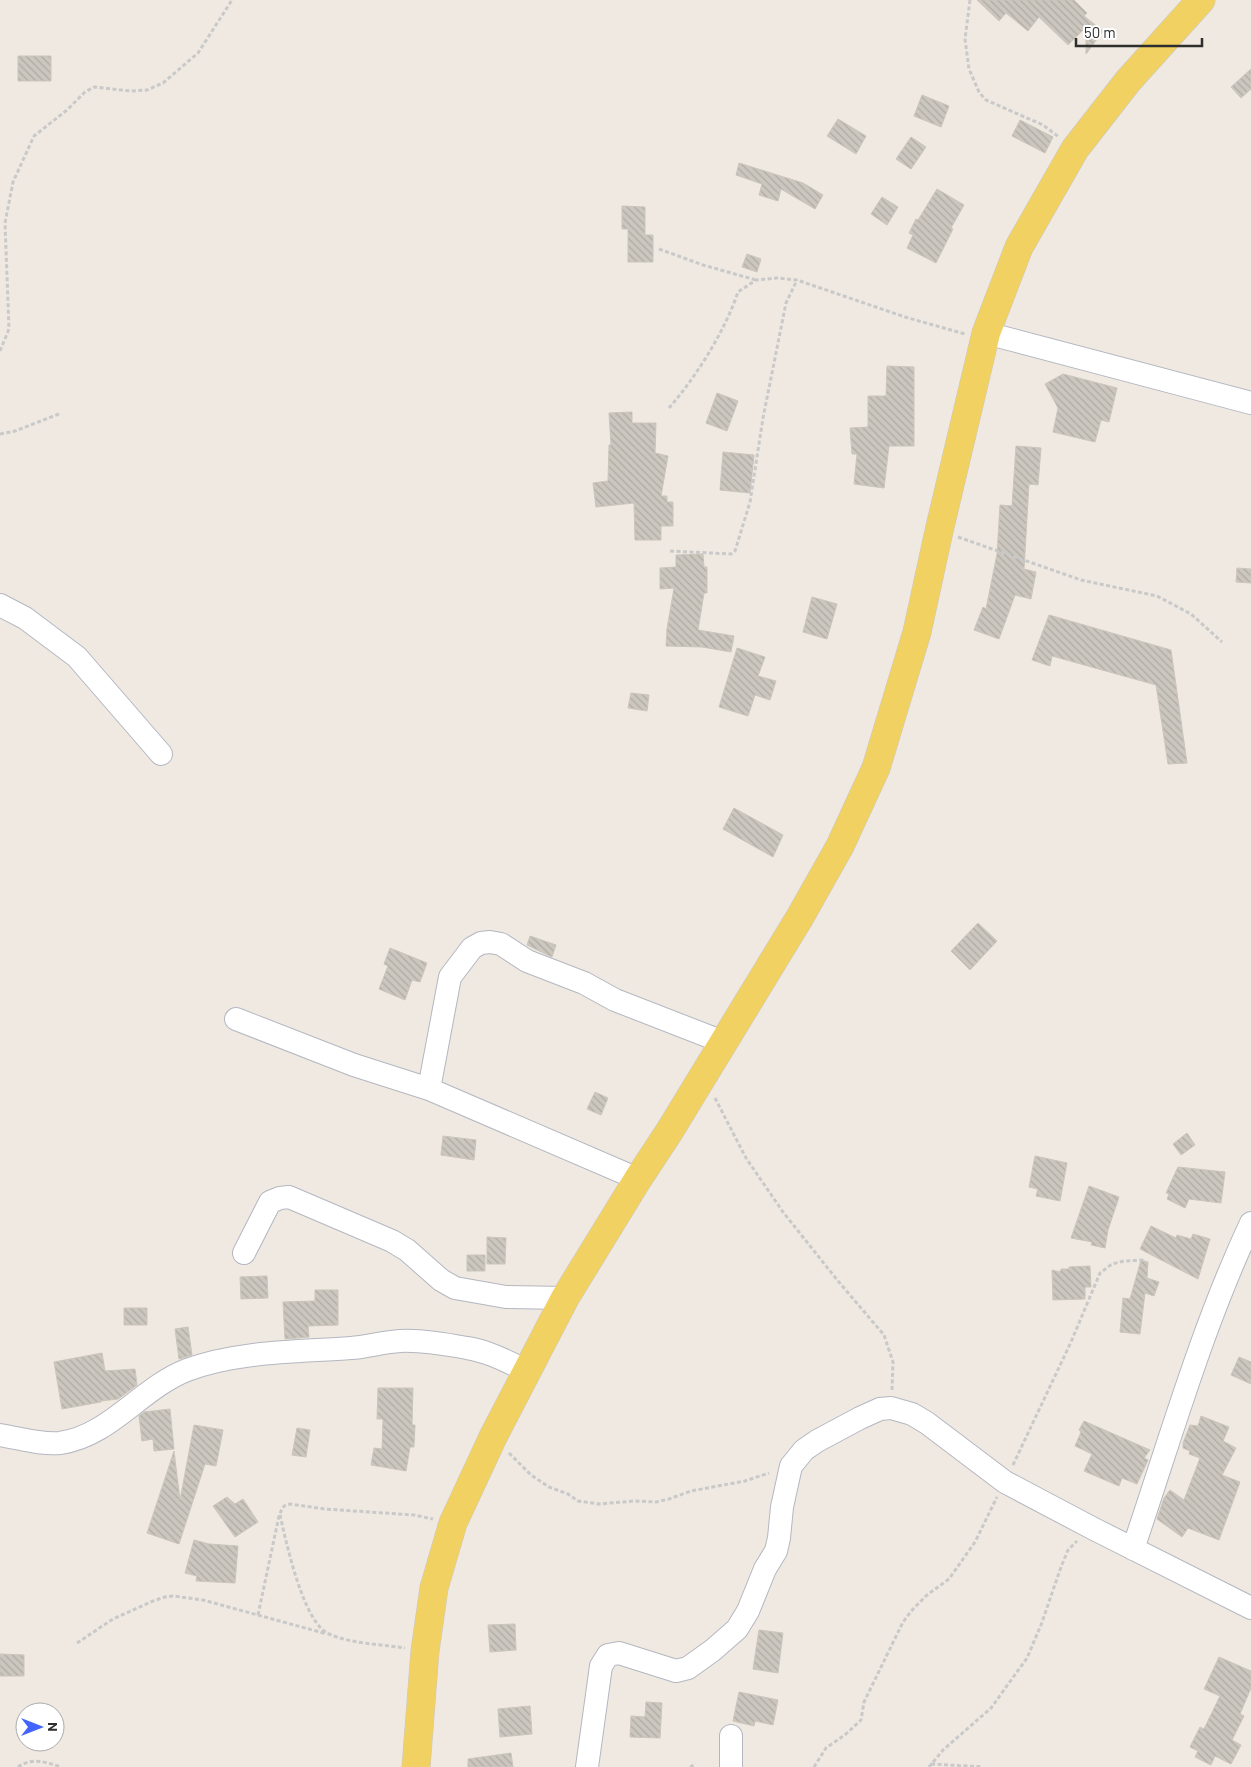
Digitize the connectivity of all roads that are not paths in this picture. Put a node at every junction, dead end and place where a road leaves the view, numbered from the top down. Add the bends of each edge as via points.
1 (1201, 0) edge
2 (986, 336) junction
3 (1251, 403) edge
4 (0, 605) edge
5 (161, 754) dead end
6 (236, 1019) dead end
7 (723, 1042) junction
8 (429, 1089) junction
9 (638, 1179) junction
10 (1251, 1223) edge
11 (244, 1253) dead end
12 (565, 1298) junction
13 (527, 1371) junction
14 (0, 1435) edge
15 (1133, 1549) junction
16 (1251, 1608) edge
17 (731, 1736) dead end
18 (416, 1767) edge
19 (587, 1767) edge
20 (731, 1767) edge

1 - 2 main road via 1128,81 1074,149 1019,247
2 - 3 street
2 - 7 main road via 917,632 870,785 800,916
4 - 5 street via 26,618 76,656
6 - 8 street via 354,1065
7 - 8 street via 615,1000 584,983 527,961 501,944 490,942 472,948 450,977
7 - 9 main road
8 - 9 street
9 - 12 main road
10 - 15 street via 1210,1322
11 - 12 street via 270,1202 289,1197 392,1241 455,1288 506,1297
12 - 13 main road
13 - 14 street via 479,1350 421,1341 280,1352 188,1370 152,1390 85,1436 50,1443
13 - 18 main road via 453,1524 434,1588 425,1651
15 - 16 street
15 - 19 street via 1005,1482 912,1414 891,1408 880,1410 817,1441 804,1450 791,1466 776,1551 737,1629 707,1655 688,1668 676,1671 619,1653 608,1655 602,1666
17 - 20 street

